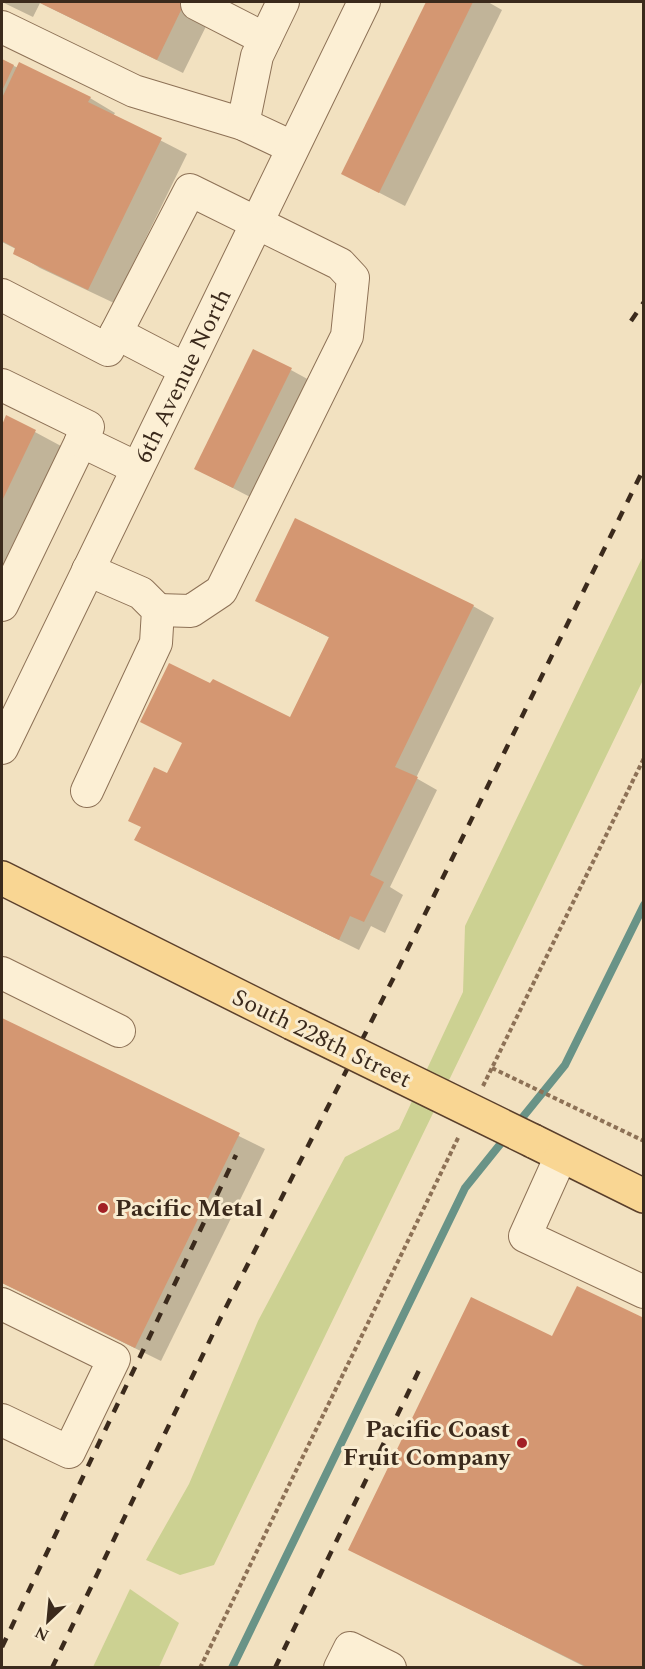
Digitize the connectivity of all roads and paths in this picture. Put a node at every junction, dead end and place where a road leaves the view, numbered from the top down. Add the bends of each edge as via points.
1 (283, 2) edge
2 (364, 2) edge
3 (197, 4) dead end
4 (2, 27) edge
5 (266, 39) junction
6 (243, 124) junction
7 (292, 147) junction
8 (255, 224) junction
9 (2, 295) edge
10 (116, 333) junction
11 (185, 369) junction
12 (2, 385) edge
13 (81, 441) junction
14 (137, 468) junction
15 (88, 570) junction
16 (2, 605) edge
17 (158, 610) junction
18 (2, 748) edge
19 (644, 758) edge
20 (87, 790) dead end
21 (2, 878) edge
22 (2, 973) edge
23 (119, 1031) dead end
24 (492, 1068) junction
25 (482, 1090) dead end
26 (460, 1133) dead end
27 (644, 1141) edge
28 (561, 1156) junction
29 (644, 1196) edge
30 (644, 1292) edge
31 (2, 1304) edge
32 (2, 1420) edge
33 (200, 1668) edge
34 (340, 1668) edge
35 (390, 1668) edge

1 - 5 street
2 - 7 street, 6th Avenue North
3 - 5 street
4 - 6 street via 134,92
5 - 6 street via 257,56
6 - 7 street
7 - 8 street, 6th Avenue North
8 - 10 street via 190,190
8 - 11 street, 6th Avenue North
8 - 17 street via 340,264 353,278 347,336 221,591 191,611
9 - 10 street via 108,350
10 - 11 street
11 - 14 street, 6th Avenue North
12 - 13 street via 88,427
13 - 14 street
13 - 16 street
14 - 15 street, 6th Avenue North
15 - 17 street via 141,593
15 - 18 street, 6th Avenue North
17 - 20 street via 156,643
19 - 24 path
21 - 28 main road, South 228th Street, bridge
22 - 23 street
24 - 25 path
24 - 27 path
26 - 33 path
28 - 29 main road, South 228th Street
28 - 30 street via 525,1236
31 - 32 street via 114,1359 69,1452
34 - 35 street via 350,1648

